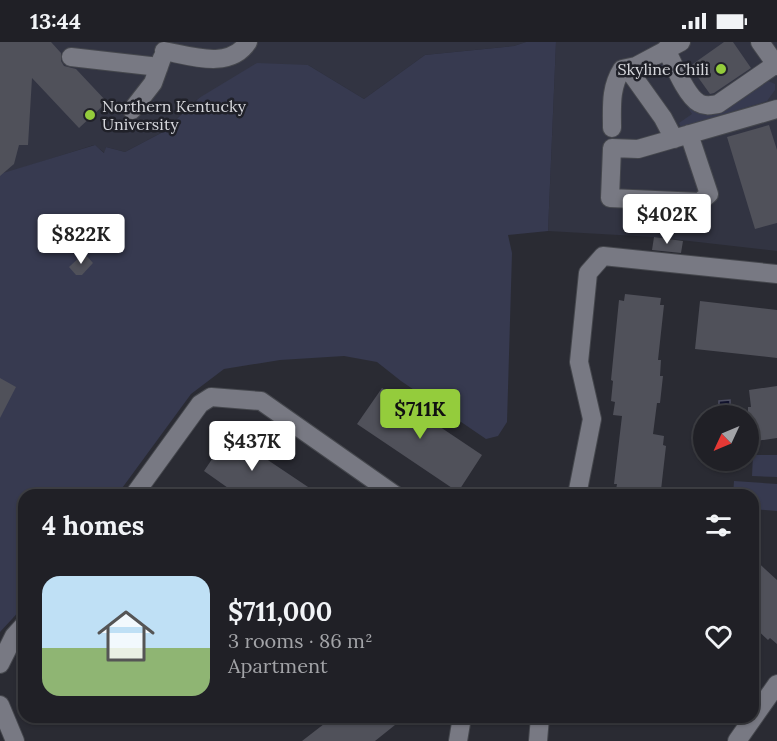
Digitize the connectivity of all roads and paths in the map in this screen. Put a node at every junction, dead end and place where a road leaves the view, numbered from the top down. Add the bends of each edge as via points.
1 (248, 42) edge
2 (760, 42) edge
3 (673, 46) edge
4 (162, 53) edge
5 (71, 57) dead end
6 (777, 65) edge
7 (636, 66) junction
8 (777, 109) edge
9 (132, 110) dead end
10 (612, 128) dead end
11 (681, 137) junction
12 (777, 274) edge
13 (138, 489) edge
14 (386, 489) edge
15 (578, 489) edge
16 (18, 632) edge
17 (0, 664) edge
18 (777, 684) edge
19 (0, 705) edge
20 (759, 710) edge
21 (461, 723) edge
22 (540, 723) edge
23 (750, 723) edge
24 (15, 741) edge
25 (458, 741) edge
26 (538, 741) edge
27 (737, 741) edge

1 - 4 lane via 227,59
2 - 6 lane
3 - 6 lane via 688,90 698,103 708,106 718,104
3 - 7 lane
4 - 5 lane
4 - 9 lane via 153,83
7 - 10 lane via 622,69 616,79 611,96
7 - 11 lane via 633,76
8 - 11 lane
11 - 11 lane via 639,149 612,148 609,198 700,202 709,194
12 - 15 lane via 603,256 588,273 579,362 592,419
13 - 14 lane via 200,404 211,397 261,400
16 - 17 lane
18 - 20 lane
19 - 24 lane
21 - 25 lane
22 - 26 lane
23 - 27 lane

